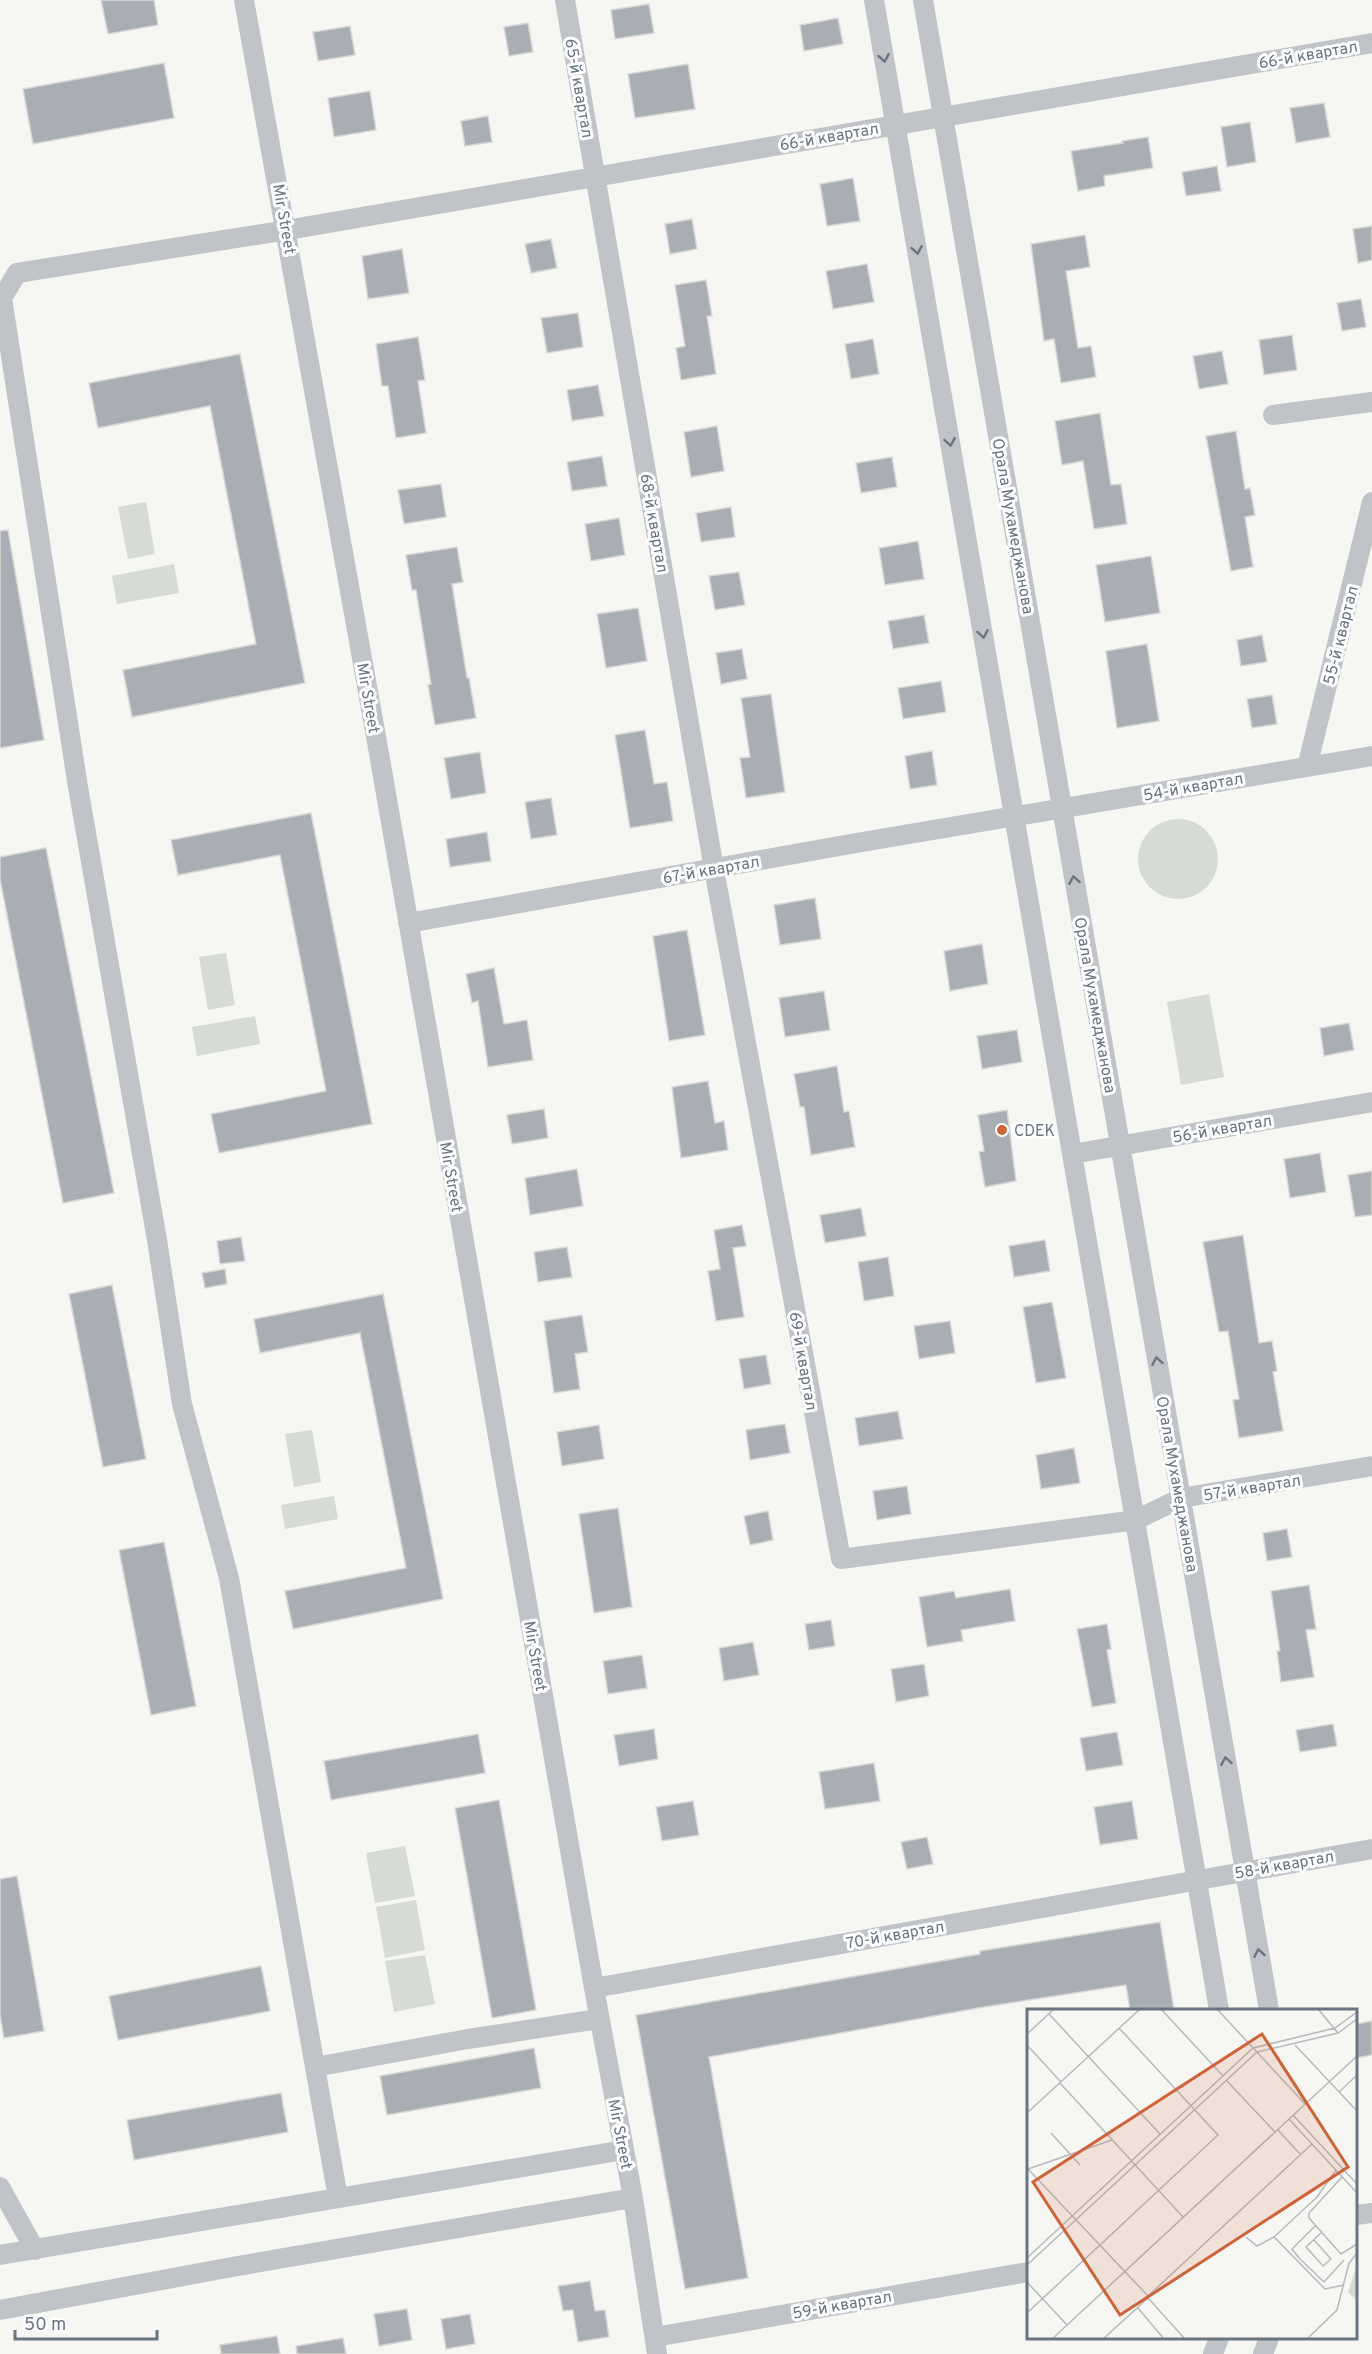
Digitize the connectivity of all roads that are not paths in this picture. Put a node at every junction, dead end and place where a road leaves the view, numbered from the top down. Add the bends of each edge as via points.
1 (244, 0) edge
2 (565, 0) edge
3 (874, 0) edge
4 (923, 0) edge
5 (1372, 43) edge
6 (944, 117) junction
7 (896, 125) junction
8 (596, 177) junction
9 (287, 230) junction
10 (5, 284) edge
11 (1372, 402) edge
12 (1273, 415) dead end
13 (1372, 502) edge
14 (1372, 756) edge
15 (1307, 767) junction
16 (1062, 808) junction
17 (1015, 816) junction
18 (714, 869) junction
19 (408, 923) junction
20 (1372, 1102) edge
21 (1120, 1146) junction
22 (1072, 1154) junction
23 (1372, 1466) edge
24 (1181, 1498) junction
25 (1136, 1520) junction
26 (1372, 1850) edge
27 (1245, 1871) junction
28 (1197, 1880) junction
29 (594, 1989) junction
30 (1219, 2009) edge
31 (1269, 2009) edge
32 (599, 2019) junction
33 (315, 2067) junction
34 (624, 2150) junction
35 (0, 2187) edge
36 (338, 2198) junction
37 (633, 2198) junction
38 (1372, 2213) edge
39 (1357, 2216) edge
40 (35, 2250) junction
41 (0, 2255) edge
42 (1027, 2272) edge
43 (0, 2310) edge
44 (1219, 2339) edge
45 (1268, 2339) edge
46 (656, 2345) edge
47 (1214, 2354) edge
48 (1263, 2354) edge

1 - 9 street, Mir Street
2 - 8 street, 65-й квартал
3 -> 7 street
4 - 6 street, Орала Мухамеджанова
5 - 6 street, 66-й квартал
6 - 7 street, 66-й квартал
6 - 16 street, Орала Мухамеджанова
7 - 8 street, 66-й квартал
7 -> 17 street
8 - 9 street, 66-й квартал
8 - 18 street, 68-й квартал
9 - 10 street, 66-й квартал via 17,273
9 - 19 street, Mir Street
10 - 33 street via 2,298 78,787 182,1404 229,1578
11 - 12 street
13 - 15 street, 55-й квартал
14 - 15 street, 54-й квартал
15 - 16 street, 54-й квартал
16 - 17 street, 54-й квартал
21 -> 16 street, Орала Мухамеджанова
17 - 18 street, 67-й квартал
17 - 22 street
18 - 19 street, 67-й квартал
18 - 25 street, 69-й квартал via 841,1559
19 - 29 street, Mir Street
20 - 21 street, 56-й квартал
21 - 22 street, 56-й квартал
24 -> 21 street, Орала Мухамеджанова
22 - 25 street
23 - 24 street, 57-й квартал
24 - 25 street, 57-й квартал
27 -> 24 street, Орала Мухамеджанова
25 - 28 street
26 - 27 street, 58-й квартал
27 - 28 street, 58-й квартал
31 -> 27 street, Орала Мухамеджанова
28 - 29 street, 70-й квартал
28 - 30 street
29 - 32 street, Mir Street
32 - 33 street
32 - 34 street, Mir Street
33 - 36 street
34 - 36 street
34 - 37 street, Mir Street
35 - 40 street
36 - 40 street
37 - 43 street
37 - 46 street, Mir Street
38 - 39 street
40 - 41 street
42 - 46 street, 59-й квартал
44 - 47 street
45 - 48 street

